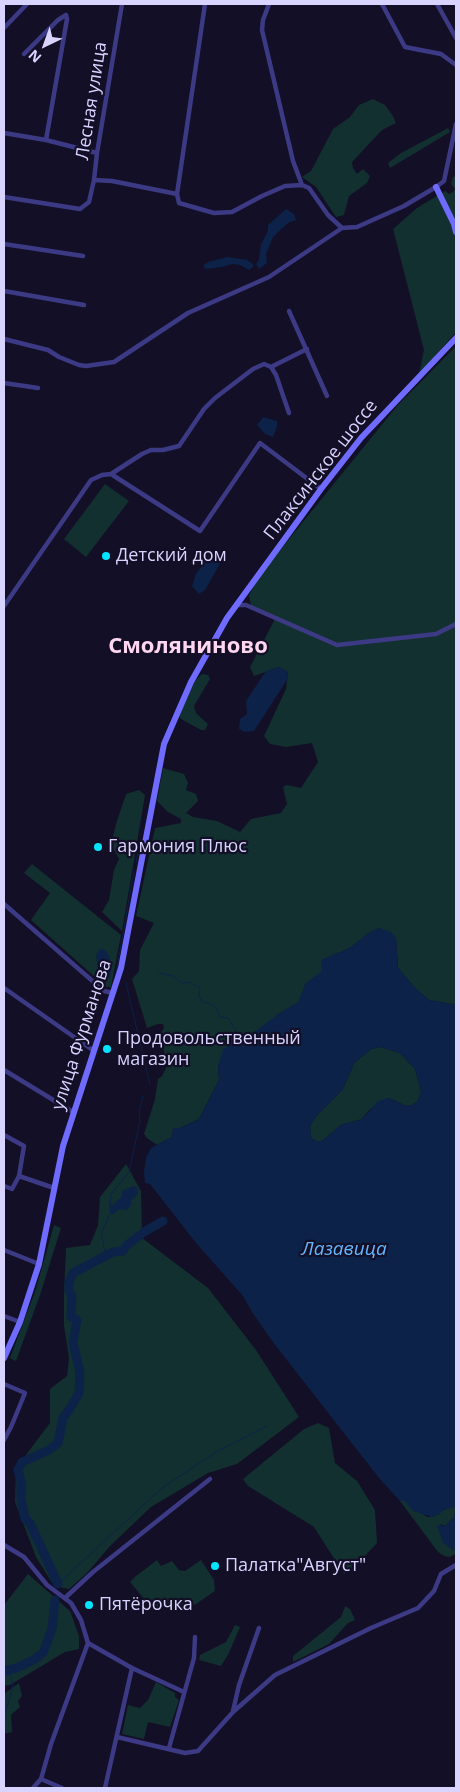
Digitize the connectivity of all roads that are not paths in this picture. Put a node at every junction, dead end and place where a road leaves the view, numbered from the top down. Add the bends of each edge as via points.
1 (27, 4) edge
2 (122, 4) edge
3 (205, 4) edge
4 (269, 4) edge
5 (382, 4) edge
6 (437, 4) edge
7 (4, 28) edge
8 (456, 38) edge
9 (24, 54) dead end
10 (456, 65) edge
11 (456, 124) edge
12 (4, 133) edge
13 (46, 140) junction
14 (96, 153) junction
15 (94, 180) junction
16 (302, 184) junction
17 (436, 187) junction
18 (177, 194) junction
19 (4, 197) edge
20 (342, 228) junction
21 (456, 232) edge
22 (4, 244) edge
23 (83, 256) dead end
24 (4, 290) edge
25 (84, 305) dead end
26 (289, 311) dead end
27 (456, 338) edge
28 (4, 339) edge
29 (306, 349) junction
30 (271, 367) junction
31 (4, 383) edge
32 (38, 388) dead end
33 (327, 396) dead end
34 (288, 414) dead end
35 (112, 474) junction
36 (321, 489) junction
37 (237, 605) junction
38 (4, 606) edge
39 (456, 624) edge
40 (176, 717) joint
41 (4, 904) edge
42 (4, 988) edge
43 (113, 993) junction
44 (94, 1051) junction
45 (4, 1070) edge
46 (73, 1112) junction
47 (4, 1135) edge
48 (19, 1176) junction
49 (4, 1186) edge
50 (54, 1188) junction
51 (4, 1250) edge
52 (39, 1264) junction
53 (4, 1316) edge
54 (20, 1322) junction
55 (4, 1358) edge
56 (4, 1384) edge
57 (4, 1440) edge
58 (210, 1479) dead end
59 (4, 1545) edge
60 (456, 1565) edge
61 (66, 1597) junction
62 (260, 1628) dead end
63 (195, 1637) dead end
64 (88, 1643) junction
65 (132, 1668) junction
66 (184, 1692) junction
67 (233, 1712) junction
68 (117, 1737) junction
69 (169, 1748) junction
70 (41, 1780) junction
71 (33, 1788) edge
72 (62, 1788) edge
73 (105, 1788) edge

1 - 7 street
2 - 14 street, Лесная улица
3 - 18 street
4 - 16 street via 262,30
5 - 10 street via 405,47 441,54
6 - 8 street
9 - 13 street via 66,15
11 - 17 street via 444,181
12 - 13 street
13 - 14 street
14 - 15 street, Лесная улица
15 - 18 street
15 - 19 street, Лесная улица via 89,202 80,209
16 - 18 street via 285,186 232,212 214,213 178,203
16 - 20 street
17 - 20 street via 357,227
17 - 21 main road
20 - 28 street via 269,277 188,313 114,362 79,365 48,350
22 - 23 street
24 - 25 street
26 - 29 street
27 - 36 main road, Плаксинское шоссе via 361,438
29 - 30 street
29 - 33 street
30 - 34 street
30 - 35 street via 264,364 253,369 215,398 179,446 151,450
31 - 32 street
35 - 36 street via 200,530 260,443
35 - 38 street via 91,480
36 - 37 main road, Плаксинское шоссе
37 - 39 street via 246,605 337,645 436,634
37 - 40 main road, Плаксинское шоссе via 191,682
40 - 43 main road, улица Фурманова via 160,759
41 - 43 street via 104,991
42 - 44 street
43 - 44 main road, улица Фурманова
44 - 46 main road, улица Фурманова
45 - 46 street
46 - 50 main road, улица Фурманова
47 - 48 street via 24,1146
48 - 49 street via 12,1189
48 - 50 street
50 - 52 main road, улица Фурманова
51 - 52 street
52 - 54 main road, улица Фурманова
53 - 54 street
54 - 55 main road, улица Фурманова
56 - 57 street via 25,1393
58 - 61 street
59 - 61 street via 24,1557 47,1585
60 - 67 street via 442,1574 434,1591 418,1608 275,1675
61 - 64 street via 81,1620
62 - 67 street via 238,1685
63 - 66 street via 194,1658
64 - 65 street
64 - 70 street
65 - 66 street
65 - 68 street
66 - 69 street
67 - 69 street via 198,1751 184,1753
68 - 69 street
68 - 73 street
70 - 71 street
70 - 72 street

